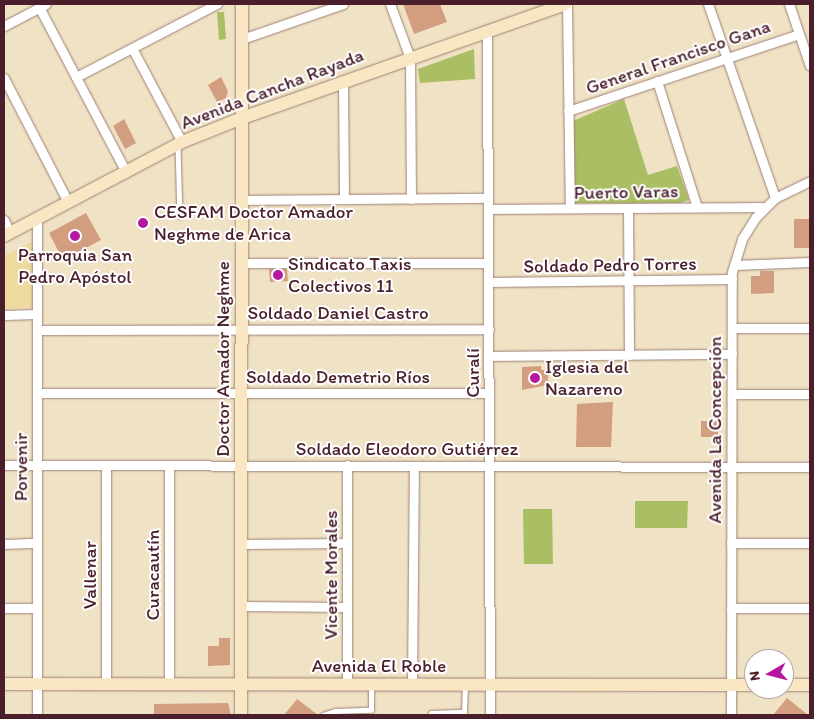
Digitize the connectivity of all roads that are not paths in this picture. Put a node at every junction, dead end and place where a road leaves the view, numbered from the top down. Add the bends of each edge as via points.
1 (217, 4) edge
2 (242, 4) edge
3 (343, 4) edge
4 (390, 4) edge
5 (566, 4) edge
6 (708, 4) edge
7 (788, 4) edge
8 (42, 6) edge
9 (4, 26) edge
10 (487, 31) junction
11 (799, 34) junction
12 (242, 39) junction
13 (132, 48) junction
14 (410, 58) junction
15 (727, 58) junction
16 (810, 66) edge
17 (76, 77) junction
18 (4, 78) edge
19 (657, 81) junction
20 (343, 82) junction
21 (568, 111) junction
22 (242, 118) junction
23 (180, 144) junction
24 (126, 172) junction
25 (810, 181) edge
26 (488, 198) junction
27 (775, 198) junction
28 (411, 199) junction
29 (242, 200) junction
30 (344, 200) junction
31 (68, 202) junction
32 (697, 207) junction
33 (765, 207) junction
34 (570, 208) junction
35 (628, 208) junction
36 (488, 209) junction
37 (180, 216) dead end
38 (37, 219) junction
39 (4, 220) edge
40 (7, 234) edge
41 (810, 262) edge
42 (488, 263) junction
43 (242, 264) junction
44 (734, 264) junction
45 (732, 279) junction
46 (628, 280) junction
47 (488, 282) junction
48 (37, 314) junction
49 (4, 315) edge
50 (732, 328) junction
51 (810, 328) edge
52 (242, 329) junction
53 (489, 329) junction
54 (37, 330) junction
55 (732, 354) junction
56 (629, 355) junction
57 (489, 356) junction
58 (37, 393) junction
59 (241, 393) junction
60 (489, 393) junction
61 (732, 394) junction
62 (810, 394) edge
63 (4, 465) edge
64 (37, 465) junction
65 (106, 465) junction
66 (169, 465) junction
67 (241, 465) junction
68 (347, 465) junction
69 (414, 466) junction
70 (490, 466) junction
71 (732, 466) junction
72 (810, 467) edge
73 (37, 543) junction
74 (347, 543) junction
75 (732, 543) junction
76 (810, 543) edge
77 (4, 544) edge
78 (241, 544) junction
79 (241, 606) junction
80 (347, 607) junction
81 (4, 608) edge
82 (37, 608) junction
83 (731, 608) junction
84 (810, 608) edge
85 (4, 684) edge
86 (37, 684) junction
87 (106, 684) junction
88 (169, 684) junction
89 (241, 684) junction
90 (347, 684) junction
91 (371, 684) junction
92 (490, 684) junction
93 (412, 685) junction
94 (465, 685) junction
95 (731, 685) junction
96 (744, 685) edge
97 (794, 685) edge
98 (810, 685) edge
99 (431, 713) dead end
100 (37, 715) edge
101 (241, 715) edge
102 (323, 715) edge
103 (490, 715) edge
104 (731, 715) edge

1 - 13 street
2 - 12 street, Doctor Amador Neghme
3 - 12 street
4 - 14 street
5 - 10 street, Avenida Cancha Rayada
5 - 21 street
6 - 15 street
7 - 11 street
8 - 9 street
8 - 17 street
10 - 14 street, Avenida Cancha Rayada
10 - 26 street, Curalí
11 - 15 street, General Francisco Gana
11 - 16 street
12 - 22 street, Doctor Amador Neghme
13 - 17 street
13 - 23 street
14 - 20 street, Avenida Cancha Rayada
14 - 28 street
15 - 19 street, General Francisco Gana
15 - 27 street
17 - 24 street
18 - 31 street
19 - 21 street, General Francisco Gana
19 - 32 street
20 - 22 street, Avenida Cancha Rayada
20 - 30 street
21 - 34 street
22 - 23 street, Avenida Cancha Rayada
22 - 29 street, Doctor Amador Neghme
23 - 24 street, Avenida Cancha Rayada
23 - 37 lane
24 - 31 street, Avenida Cancha Rayada
25 - 27 street, Avenida La Concepción
26 - 28 street
26 - 36 street, Curalí
27 - 33 street, Avenida La Concepción
28 - 30 street
29 - 30 street
29 - 43 street, Doctor Amador Neghme
31 - 38 street, Avenida Cancha Rayada
32 - 33 street, Puerto Varas
32 - 35 street, Puerto Varas
33 - 44 street, Avenida La Concepción via 748,228
34 - 35 street, Puerto Varas
34 - 36 street, Puerto Varas
35 - 46 street
36 - 42 street, Curalí
38 - 40 street, Avenida Cancha Rayada
38 - 48 street, Porvenir
39 - 40 street
41 - 44 street
42 - 43 street
42 - 47 street, Curalí
43 - 52 street, Doctor Amador Neghme
44 - 45 street, Avenida La Concepción
45 - 46 street, Soldado Pedro Torres
45 - 50 street, Avenida La Concepción
46 - 47 street, Soldado Pedro Torres
46 - 56 street
47 - 53 street, Curalí
48 - 49 street
48 - 54 street, Porvenir
50 - 51 street
50 - 55 street, Avenida La Concepción
52 - 53 street, Soldado Daniel Castro
52 - 54 street, Soldado Daniel Castro
52 - 59 street, Doctor Amador Neghme
53 - 57 street, Curalí
54 - 58 street, Porvenir
55 - 56 street
55 - 61 street, Avenida La Concepción
56 - 57 street
57 - 60 street, Curalí
58 - 59 street, Soldado Demetrio Ríos
58 - 64 street, Porvenir
59 - 60 street, Soldado Demetrio Ríos
59 - 67 street, Doctor Amador Neghme
60 - 70 street, Curalí
61 - 62 street
61 - 71 street, Avenida La Concepción
63 - 64 street, Soldado Eleodoro Gutiérrez
64 - 65 street, Soldado Eleodoro Gutiérrez
64 - 73 street, Porvenir
65 - 66 street, Soldado Eleodoro Gutiérrez
65 - 87 street, Vallenar
66 - 67 street, Soldado Eleodoro Gutiérrez
66 - 88 street, Curacautín
67 - 68 street, Soldado Eleodoro Gutiérrez
67 - 78 street, Doctor Amador Neghme
68 - 69 street, Soldado Eleodoro Gutiérrez
68 - 74 street, Vicente Morales
69 - 70 street, Soldado Eleodoro Gutiérrez
69 - 93 street
70 - 71 street, Soldado Eleodoro Gutiérrez
70 - 92 street, Curalí
71 - 72 street, Soldado Eleodoro Gutiérrez
71 - 75 street, Avenida La Concepción
73 - 77 street
73 - 82 street, Porvenir
74 - 78 street
74 - 80 street, Vicente Morales
75 - 76 street
75 - 83 street, Avenida La Concepción
78 - 79 street, Doctor Amador Neghme
79 - 80 street
79 - 89 street, Doctor Amador Neghme
80 - 90 street, Vicente Morales
81 - 82 street
82 - 86 street, Porvenir
83 - 84 street
83 - 95 street, Avenida La Concepción
85 - 86 street, Avenida El Roble
86 - 87 street, Avenida El Roble
86 - 100 street, Porvenir
87 - 88 street, Avenida El Roble
88 - 89 street, Avenida El Roble
89 - 90 street, Avenida El Roble
89 - 101 street, Doctor Amador Neghme
90 - 91 street, Avenida El Roble
91 - 93 street, Avenida El Roble
91 - 102 lane via 371,710 335,711
92 - 94 street, Avenida El Roble
92 - 95 street, Avenida El Roble
92 - 103 street, Curalí
93 - 94 street, Avenida El Roble
94 - 99 lane via 464,712
95 - 96 street, Avenida El Roble
95 - 104 street, Avenida La Concepción
97 - 98 street

